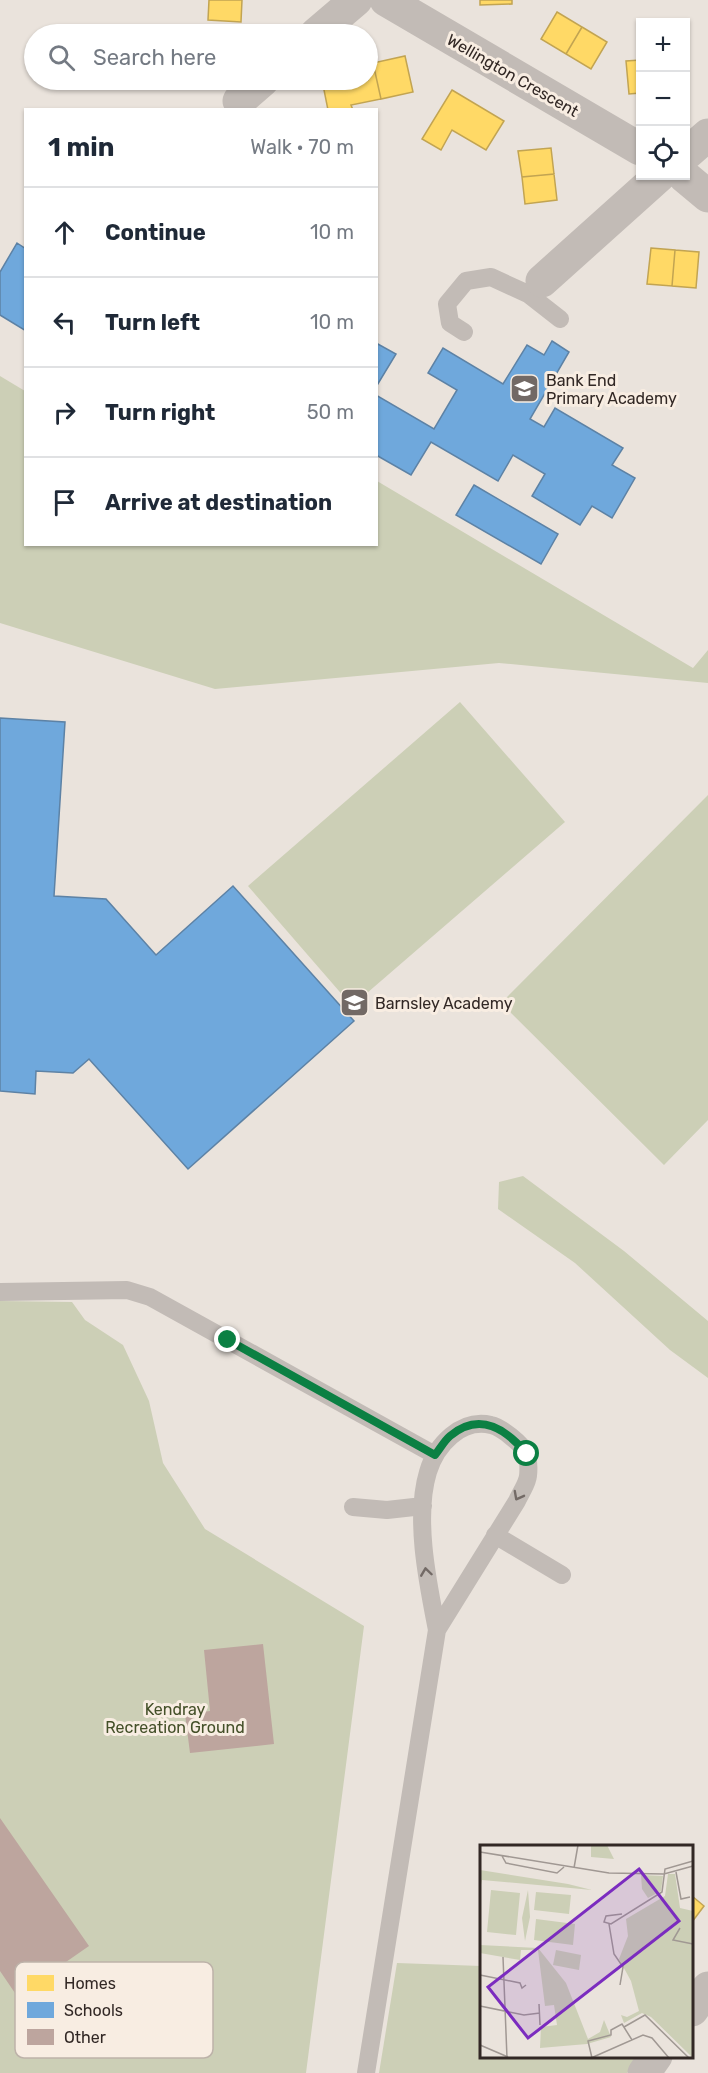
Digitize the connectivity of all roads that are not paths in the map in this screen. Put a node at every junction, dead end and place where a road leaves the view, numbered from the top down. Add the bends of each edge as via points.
1 (356, 0) edge
2 (386, 0) edge
3 (328, 24) edge
4 (251, 90) edge
5 (233, 105) edge
6 (708, 135) edge
7 (636, 147) edge
8 (690, 151) edge
9 (655, 180) edge
10 (689, 180) edge
11 (708, 196) edge
12 (535, 287) junction
13 (560, 319) dead end
14 (464, 333) dead end
15 (0, 1292) edge
16 (435, 1455) junction
17 (423, 1506) junction
18 (352, 1507) dead end
19 (495, 1535) junction
20 (562, 1575) dead end
21 (437, 1630) junction
22 (708, 1988) edge
23 (693, 2009) edge
24 (655, 2058) edge
25 (366, 2073) edge
26 (644, 2073) edge

1 - 3 street
2 - 7 street, Wellington Crescent
4 - 5 street
6 - 8 street
9 - 12 street
10 - 11 street
12 - 13 lane
12 - 14 lane via 491,277 466,281 447,304 450,323
15 - 16 lane via 127,1290 150,1297
16 - 17 lane
16 -> 19 lane via 450,1436 471,1424 493,1425 514,1438 527,1454 527,1479
17 - 18 lane via 387,1510
21 -> 17 lane via 425,1570
19 - 20 lane
19 - 21 lane
21 - 25 lane
22 - 23 street
24 - 26 street

